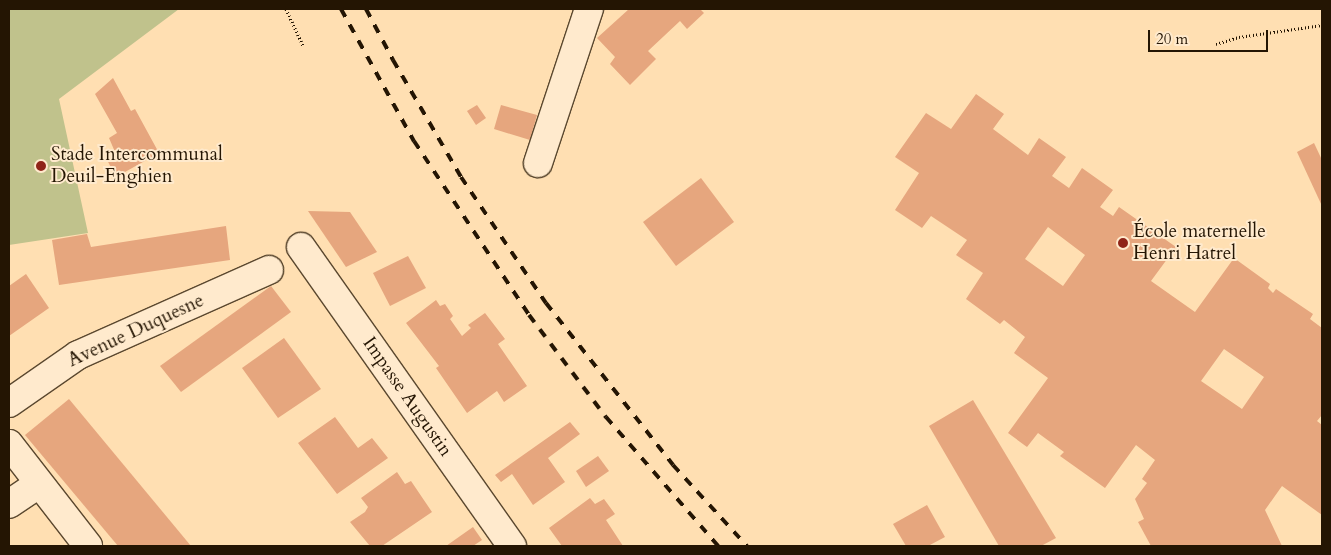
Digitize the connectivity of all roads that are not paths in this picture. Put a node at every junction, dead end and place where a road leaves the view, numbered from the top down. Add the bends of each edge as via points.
1 (589, 9) edge
2 (538, 163) dead end
3 (301, 247) dead end
4 (269, 270) dead end
5 (9, 403) edge
6 (9, 444) edge
7 (39, 484) junction
8 (9, 504) edge
9 (88, 546) edge
10 (512, 546) edge

1 - 2 street
3 - 10 street, Impasse Augustin
4 - 5 street, Avenue Duquesne via 78,355
6 - 7 street
7 - 8 street
7 - 9 street

